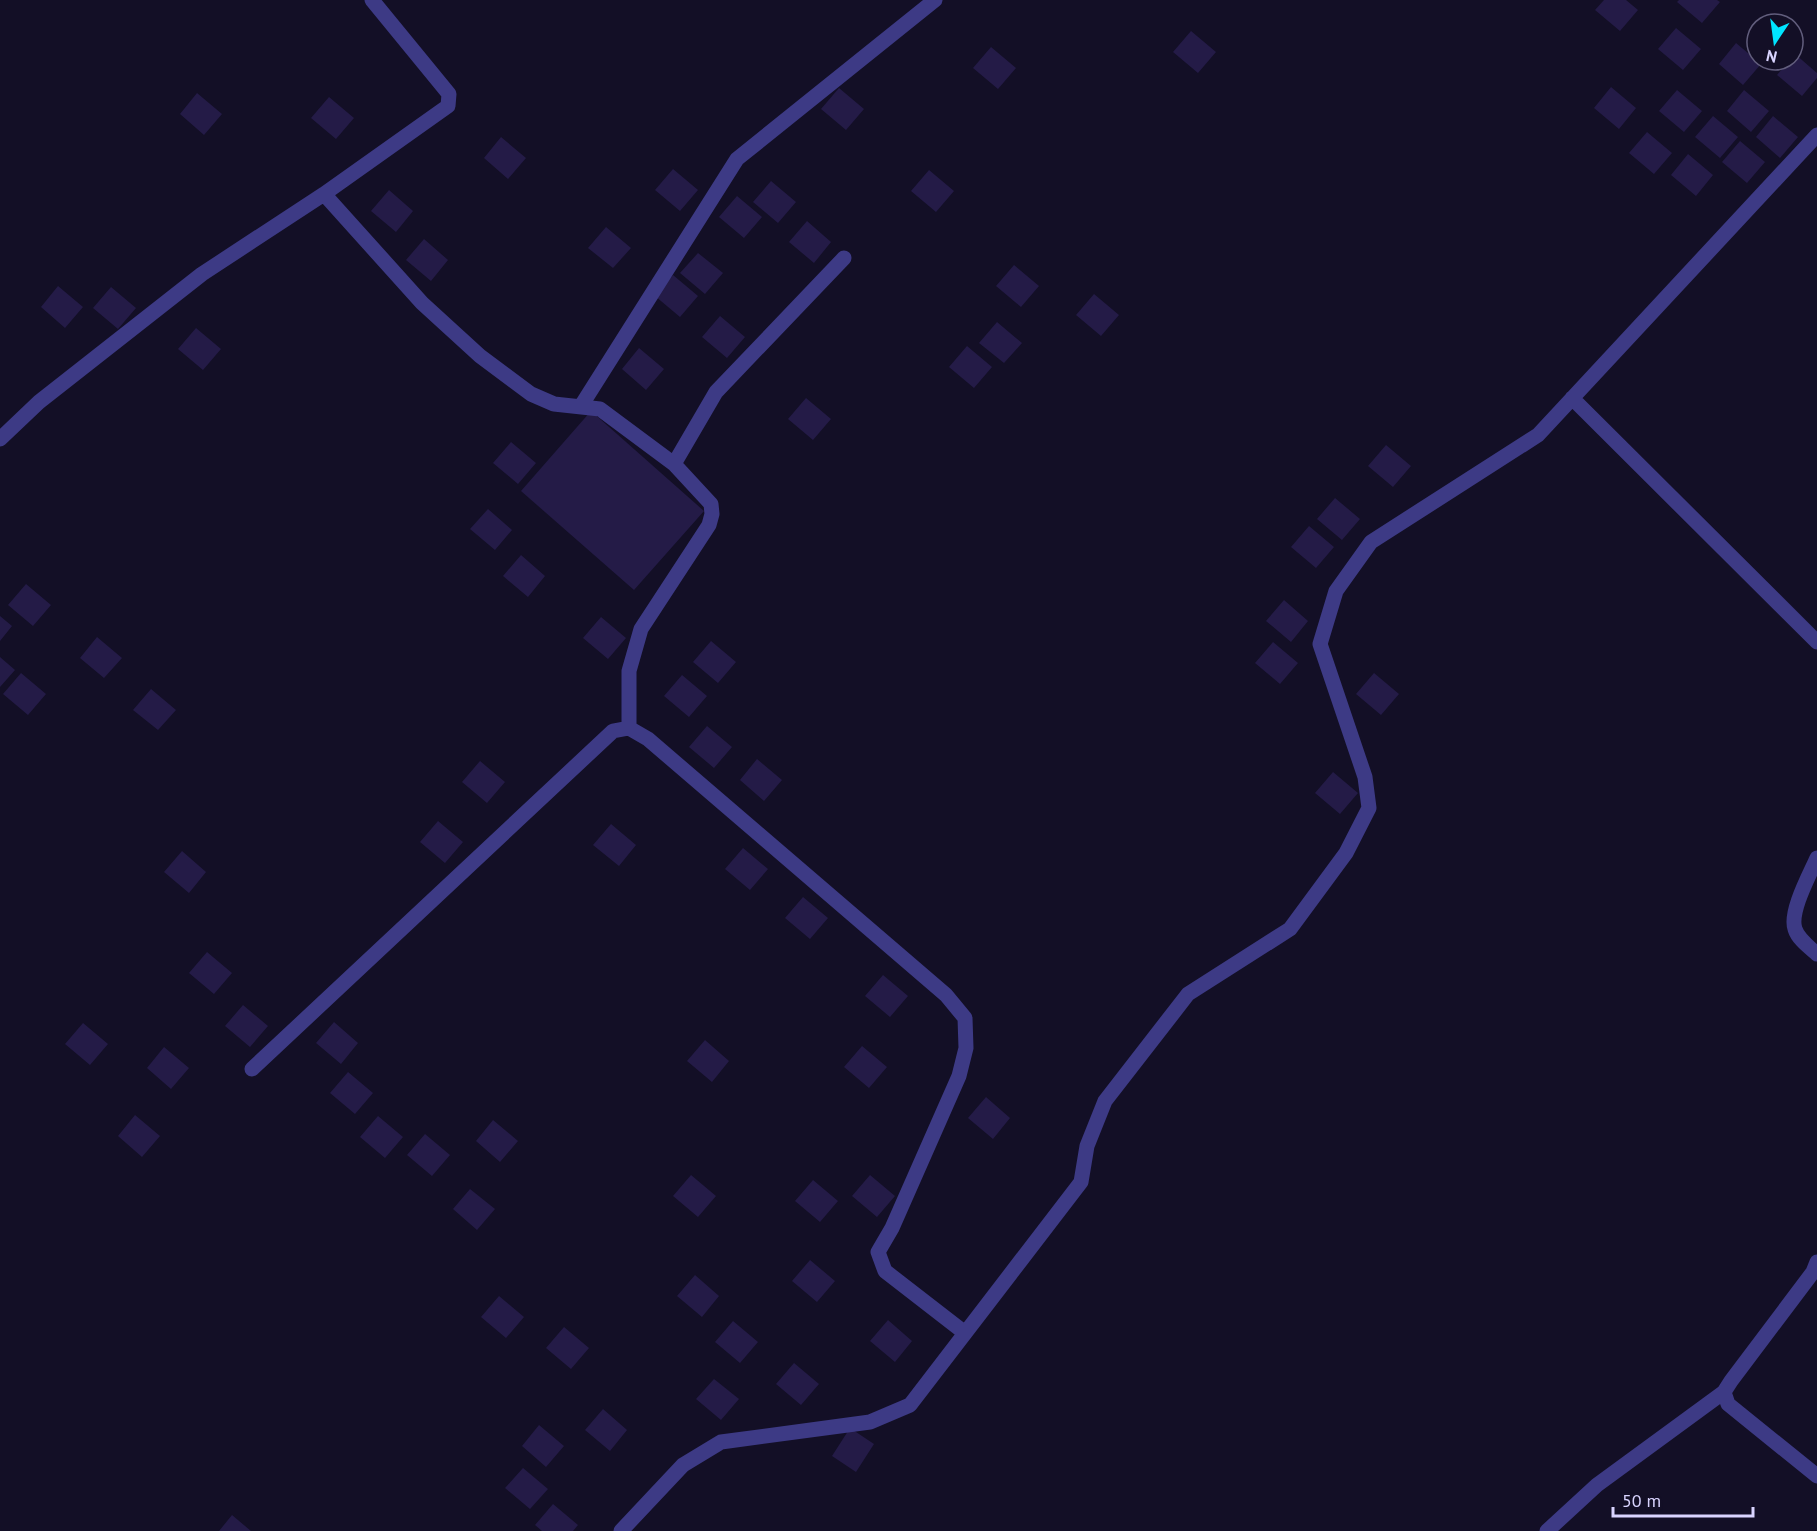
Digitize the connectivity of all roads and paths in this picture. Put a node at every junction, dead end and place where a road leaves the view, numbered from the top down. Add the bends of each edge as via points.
1 (372, 0) edge
2 (935, 0) edge
3 (1817, 135) edge
4 (324, 194) junction
5 (844, 258) dead end
6 (1572, 398) junction
7 (581, 406) junction
8 (0, 439) edge
9 (674, 464) junction
10 (1817, 642) edge
11 (629, 728) junction
12 (1817, 858) edge
13 (1817, 954) edge
14 (252, 1069) dead end
15 (1817, 1262) edge
16 (965, 1333) junction
17 (1724, 1392) junction
18 (1817, 1476) edge
19 (621, 1531) edge
20 (1547, 1531) edge

1 - 4 street via 449,94 448,106
2 - 7 street via 737,159
3 - 6 street
4 - 7 street via 422,303 480,356 531,394 554,404
4 - 8 street via 202,274 39,402
5 - 9 street via 716,392
6 - 10 street
6 - 16 street via 1538,435 1371,542 1336,591 1320,644 1365,777 1369,808 1346,853 1290,929 1188,994 1105,1101 1087,1146 1081,1182
7 - 9 street via 600,409
9 - 11 street via 711,504 712,514 709,525 641,629 629,671
11 - 14 street via 613,730
11 - 16 street via 648,739 946,995 965,1018 966,1048 959,1076 878,1252 885,1271
12 - 13 street via 1797,903 1794,928 1804,944
15 - 17 street
16 - 19 street via 909,1405 870,1422 721,1442 683,1465
17 - 18 street via 1728,1404
17 - 20 street via 1597,1485

